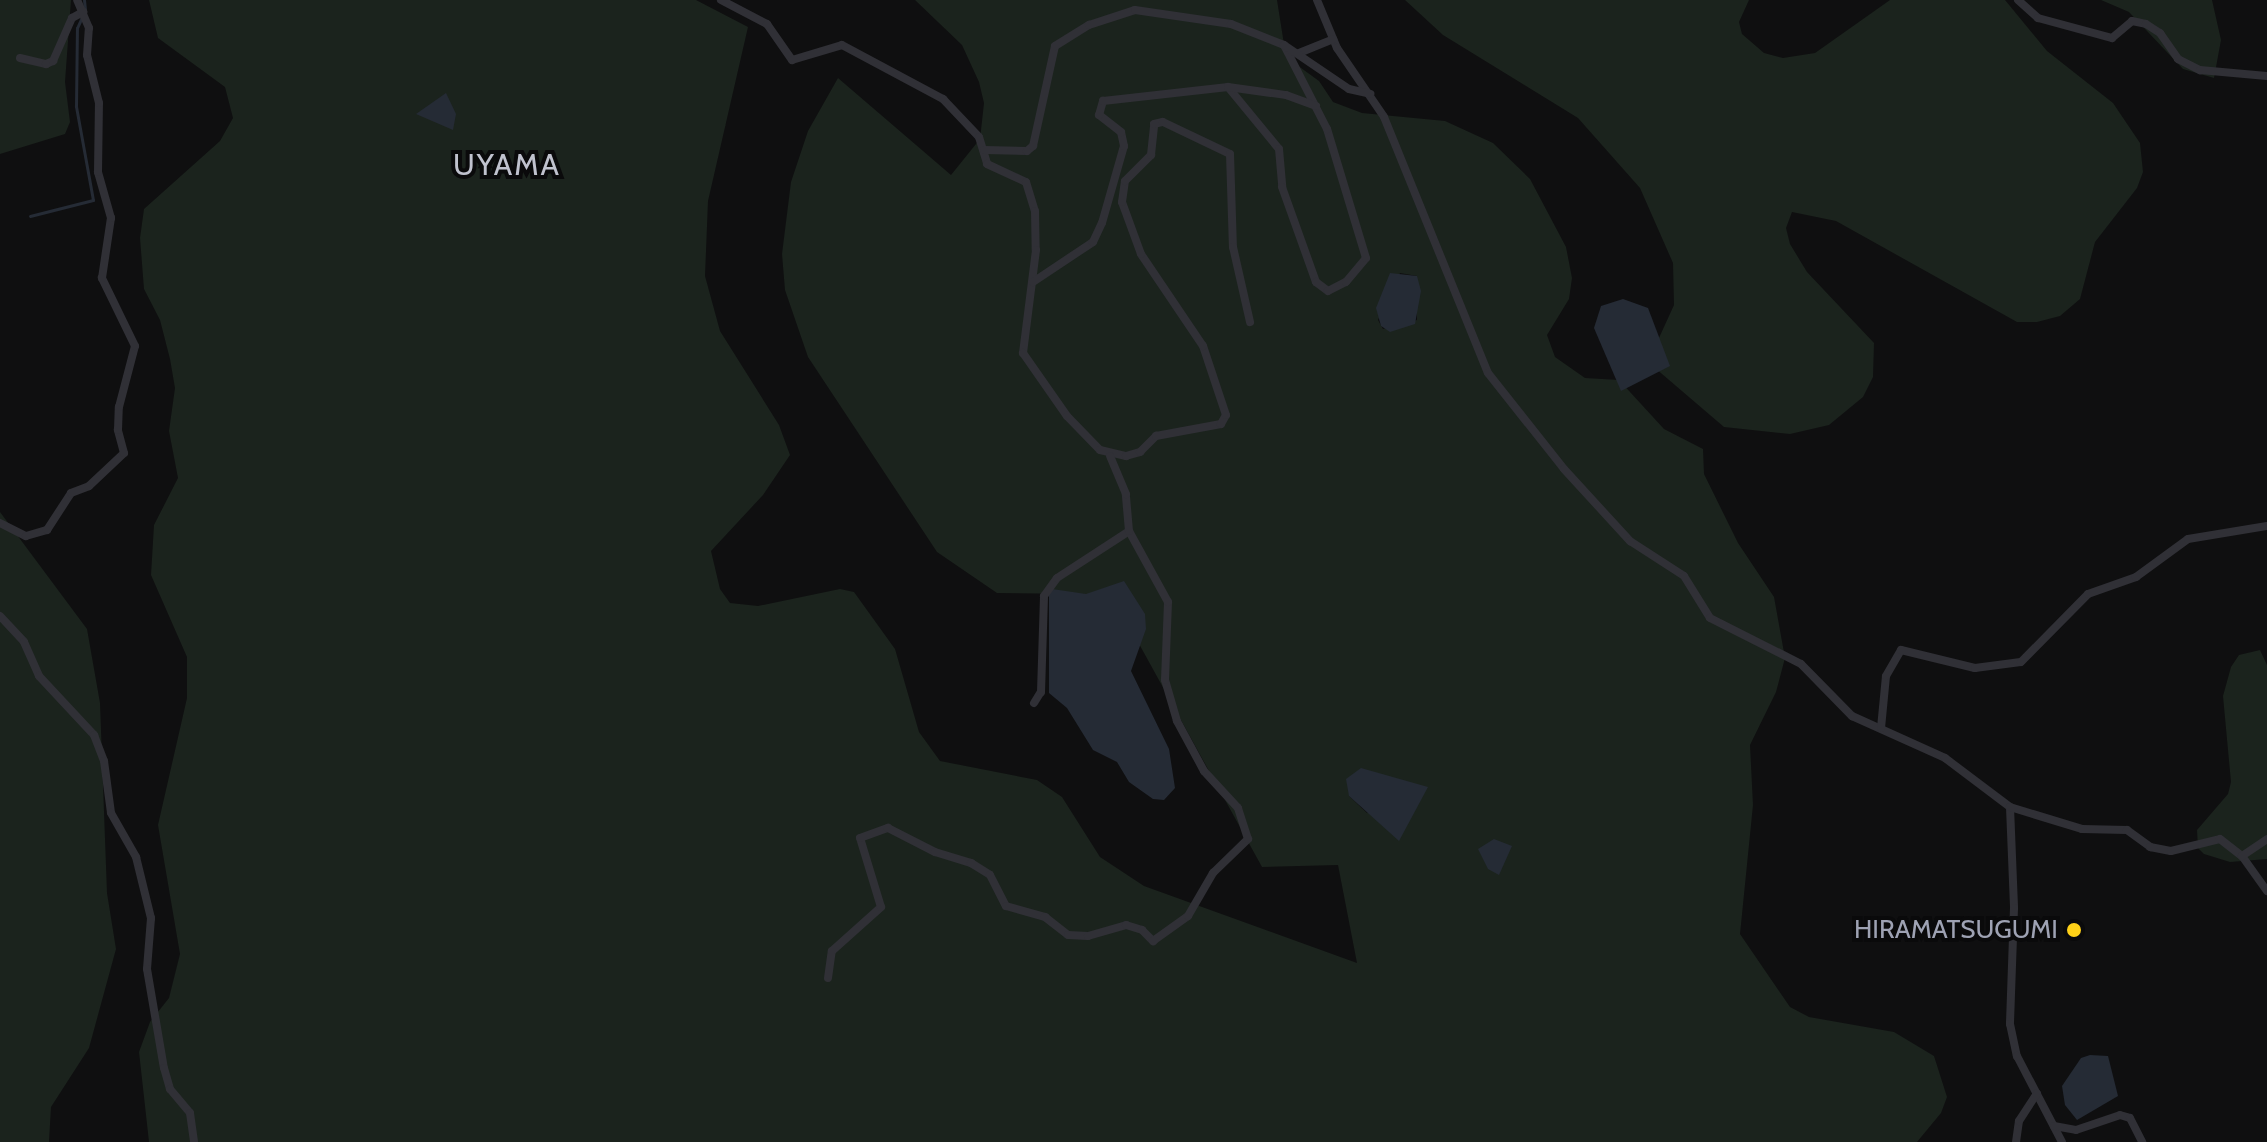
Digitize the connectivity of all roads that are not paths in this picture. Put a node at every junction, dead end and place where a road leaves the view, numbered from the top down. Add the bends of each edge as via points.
1 (77, 0) edge
2 (721, 0) edge
3 (1317, 0) edge
4 (2018, 0) edge
5 (83, 12) junction
6 (1333, 39) junction
7 (1284, 45) junction
8 (1299, 53) junction
9 (20, 58) dead end
10 (2267, 76) edge
11 (1228, 87) junction
12 (1370, 94) junction
13 (1317, 107) junction
14 (984, 150) junction
15 (1033, 282) junction
16 (1250, 322) dead end
17 (1110, 456) junction
18 (0, 523) edge
19 (2267, 526) edge
20 (1129, 531) junction
21 (0, 616) edge
22 (1034, 703) dead end
23 (1881, 728) junction
24 (2010, 807) junction
25 (2267, 839) edge
26 (2242, 856) junction
27 (2267, 891) edge
28 (828, 978) dead end
29 (2037, 1093) junction
30 (2054, 1126) junction
31 (194, 1142) edge
32 (2016, 1142) edge
33 (2062, 1142) edge
34 (2142, 1142) edge

1 - 5 street
2 - 14 street via 767,24 792,60 842,45 943,99 958,110
3 - 6 street
4 - 10 street via 2038,18 2112,38 2132,21 2146,24 2160,33 2178,59 2200,70
5 - 9 street via 72,18 53,61
5 - 18 street via 99,103 98,172 111,218 102,278 135,346 119,407 124,453 89,486 71,493 47,530 26,536
6 - 8 street
6 - 12 street
7 - 8 street
7 - 13 street
7 - 14 street via 1210,19 1135,10 1118,14 1055,46 1033,146 1027,151
8 - 12 street via 1349,89
11 - 13 street via 1286,95
11 - 13 street via 1279,149 1287,205 1310,269 1328,291 1362,269 1366,258
11 - 15 street via 1103,101 1099,115 1121,132 1124,146 1102,223 1093,242
12 - 23 street via 1397,147 1470,337 1510,406 1630,541 1684,576 1710,618 1801,664 1852,716
14 - 15 street via 987,164 1026,182 1032,191
15 - 17 street via 1023,353 1067,416
16 - 17 street via 1233,247 1230,154 1163,122 1154,124 1151,155 1125,181 1122,202 1141,254 1203,346 1226,415 1221,424 1156,436 1140,452
17 - 20 street via 1126,494
19 - 23 street via 2188,539 2136,577 2088,594 2021,662 1975,668 1901,650 1886,676
20 - 22 street via 1057,578 1044,596 1041,692
20 - 28 street via 1168,602 1165,680 1177,721 1204,771 1238,808 1248,839 1213,873 1188,916 1153,941 1126,925 1088,936 1068,935 1045,917 1006,906 990,875 971,863 888,828 860,838 881,907 832,951
21 - 31 street via 24,642 39,676 94,735 104,761 111,813 136,857 151,918 147,969 164,1068 170,1089 190,1113
23 - 24 street via 1971,774
24 - 26 street via 2082,829 2127,830 2150,847 2171,851 2220,839
24 - 29 street via 2010,1024 2017,1056
25 - 26 street
26 - 27 street
29 - 30 street
29 - 32 street via 2019,1121
30 - 33 street
30 - 34 street via 2076,1130 2120,1115 2130,1118

